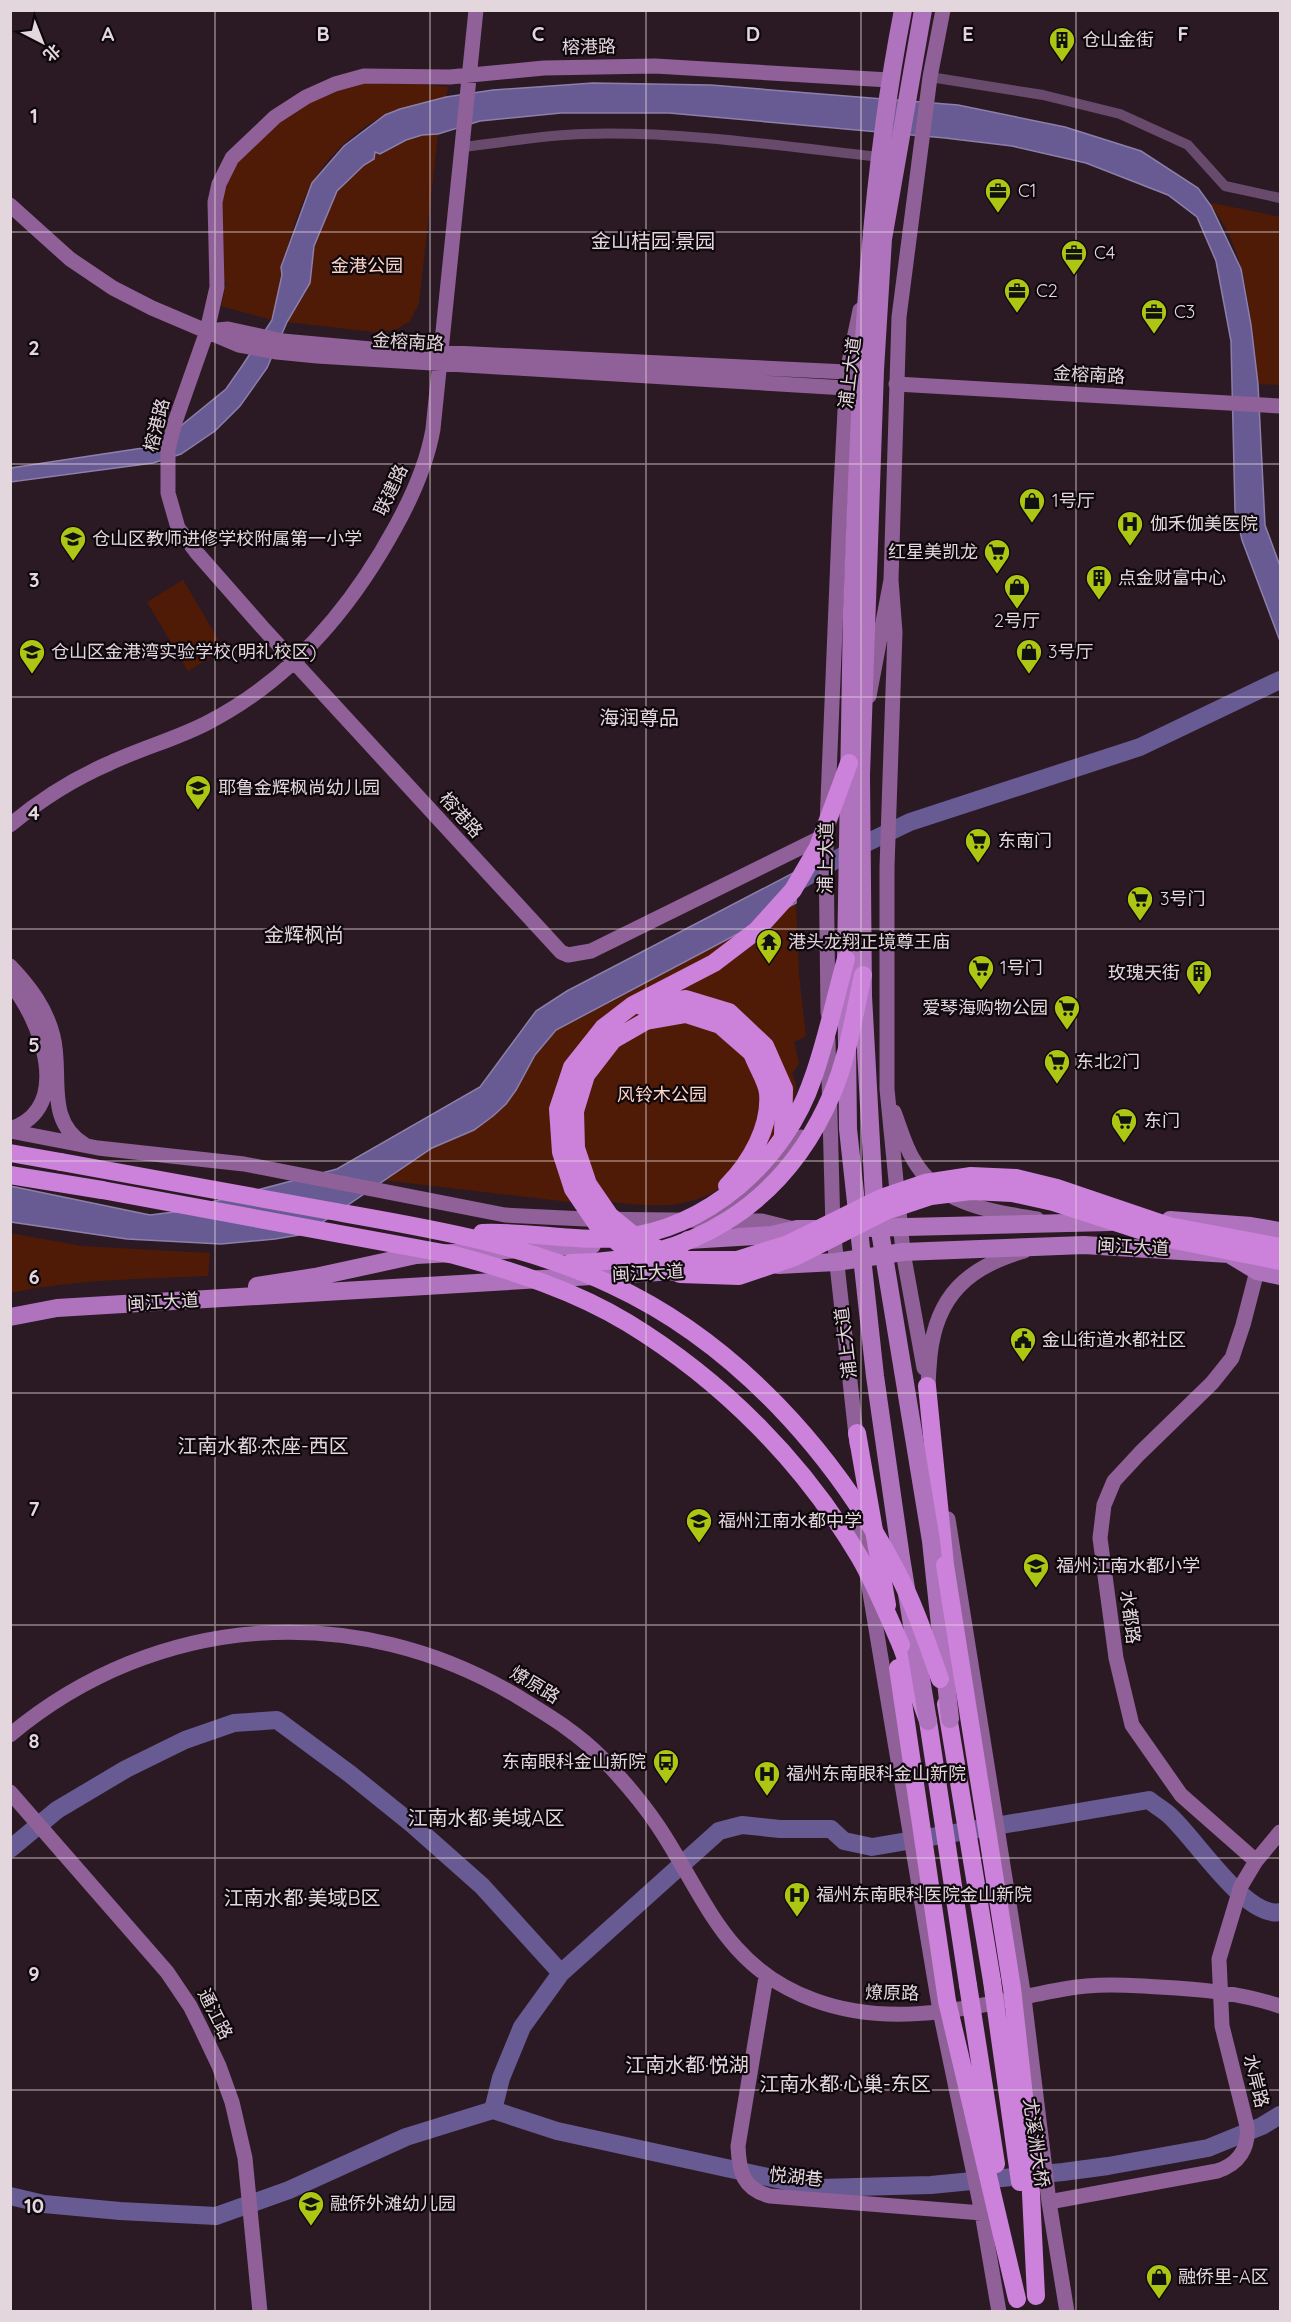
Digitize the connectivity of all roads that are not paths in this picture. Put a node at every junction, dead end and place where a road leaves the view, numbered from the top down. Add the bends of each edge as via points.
1 (476, 10) edge
2 (903, 10) edge
3 (923, 10) edge
4 (942, 10) edge
5 (469, 75) junction
6 (930, 76) junction
7 (889, 80) junction
8 (461, 147) junction
9 (879, 158) junction
10 (1281, 198) edge
11 (10, 204) edge
12 (866, 284) junction
13 (207, 331) junction
14 (439, 358) junction
15 (869, 363) junction
16 (847, 372) junction
17 (896, 384) junction
18 (846, 388) junction
19 (1281, 406) edge
20 (891, 580) junction
21 (295, 661) junction
22 (863, 713) junction
23 (849, 763) junction
24 (10, 825) edge
25 (826, 842) junction
26 (846, 959) junction
27 (10, 966) edge
28 (863, 975) junction
29 (10, 983) edge
30 (603, 1028) junction
31 (887, 1089) junction
32 (829, 1091) junction
33 (10, 1130) edge
34 (85, 1145) junction
35 (10, 1153) edge
36 (10, 1175) edge
37 (740, 1213) junction
38 (697, 1216) junction
39 (585, 1219) junction
40 (1067, 1224) junction
41 (901, 1228) junction
42 (797, 1229) junction
43 (833, 1229) junction
44 (1281, 1231) edge
45 (462, 1234) junction
46 (1042, 1245) junction
47 (1281, 1247) edge
48 (903, 1252) junction
49 (416, 1255) junction
50 (454, 1255) junction
51 (1281, 1261) edge
52 (836, 1262) junction
53 (1257, 1271) junction
54 (1281, 1276) edge
55 (10, 1310) edge
56 (10, 1317) edge
57 (927, 1386) junction
58 (857, 1433) junction
59 (950, 1719) junction
60 (928, 1721) junction
61 (10, 1735) edge
62 (10, 1792) edge
63 (1281, 1832) edge
64 (1256, 1861) junction
65 (766, 1977) junction
66 (1219, 1990) junction
67 (1024, 1998) junction
68 (1281, 2006) edge
69 (940, 2011) junction
70 (1049, 2202) junction
71 (982, 2213) junction
72 (1037, 2304) edge
73 (1018, 2305) edge
74 (260, 2312) edge
75 (999, 2312) edge
76 (1067, 2312) edge

1 - 5 main road, 联建路
2 - 7 main road, 浦上大道
3 - 15 main road, 浦上大道 via 883,238
4 - 6 main road
5 - 7 main road, 榕港路 via 543,68 655,66
5 - 8 main road, 联建路
5 - 13 main road, 榕港路 via 374,75 351,79 300,100 240,149 226,167 216,194 218,275
6 - 10 street via 1043,95 1120,114 1188,145 1225,186
6 - 17 main road via 899,317
7 - 9 main road, 浦上大道
8 - 9 street via 581,134 634,134
8 - 14 main road, 联建路
9 - 12 main road, 浦上大道
11 - 13 main road, 金榕南路 via 61,252 93,275 152,308
12 - 15 main road, 浦上大道
12 - 16 main road, 浦上大道
13 - 14 main road, 金榕南路 via 225,341 277,352
13 - 21 main road, 榕港路 via 168,449 167,480 172,510 178,528 197,553
14 - 16 main road
14 - 18 main road, 金榕南路
14 - 21 main road, 联建路 via 431,438 408,505 356,592
15 - 22 main road
15 - 23 main road, bridge via 852,611
16 - 18 main road, 浦上大道
17 - 19 main road, 金榕南路
17 - 20 main road
18 - 25 main road, 浦上大道
20 - 22 main road via 872,687
20 - 31 main road via 895,632 887,867
21 - 24 main road, 联建路 via 218,717 85,775
21 - 25 main road, 榕港路 via 552,945 568,955 591,951
22 - 28 main road
23 - 26 main road, bridge
23 - 30 highway, bridge via 818,847 792,890 756,931 714,963 633,1005
25 - 32 main road, 浦上大道
26 - 38 highway, bridge via 813,1078 784,1138 728,1195
26 - 60 main road, bridge via 848,1129 874,1376
27 - 34 main road via 32,989 48,1021 57,1056 58,1109 70,1132
28 - 37 highway, bridge via 845,1056 819,1122 782,1175
28 - 59 main road, bridge via 874,1197 931,1541
29 - 33 main road via 27,1005 38,1030 46,1080 45,1094 35,1112
30 - 37 highway, bridge via 641,1006 686,999 729,1012 765,1046 784,1089 783,1137 764,1180
30 - 51 highway, bridge via 572,1067 558,1109 561,1152 573,1190 597,1226 633,1255 680,1274 739,1276 795,1257 886,1211 931,1196 971,1191 1012,1193 1053,1202 1164,1238
31 - 40 main road via 913,1161 940,1189 979,1208
31 - 41 main road
32 - 38 main road via 803,1135 765,1177 730,1204
32 - 43 main road, 浦上大道
33 - 34 main road
34 - 39 main road via 244,1164 505,1215
35 - 45 highway, bridge
36 - 50 highway, bridge
37 - 50 highway, bridge via 689,1242 629,1259 554,1263
38 - 39 main road
38 - 42 main road via 762,1221
38 - 45 highway, bridge via 651,1232 593,1240
38 - 47 highway, bridge via 743,1170 763,1131 768,1092 752,1053 720,1025 686,1014 646,1021 613,1040 586,1075 574,1111 576,1148 588,1184 610,1216 643,1243 687,1260 737,1260 788,1244 881,1198 925,1183 972,1176 1057,1188 1169,1226
39 - 49 main road
40 - 41 main road, 闽江大道
40 - 44 main road, 闽江大道 via 1167,1220
41 - 43 main road, 闽江大道
41 - 48 main road
42 - 43 main road, 闽江大道
42 - 49 main road, 闽江大道 via 772,1235
43 - 52 main road, 浦上大道
45 - 59 highway, 尤溪洲大桥, bridge via 580,1271 623,1291 701,1339 778,1406 843,1483 893,1564 923,1629
46 - 48 main road, 闽江大道
46 - 53 main road, 闽江大道 via 1229,1254
46 - 57 main road via 996,1260 959,1285 937,1321
48 - 52 main road, 闽江大道
48 - 57 main road
49 - 55 main road, 闽江大道 via 258,1286 67,1299
50 - 60 highway, bridge via 556,1289 627,1323 686,1363 759,1427 800,1473 860,1558 901,1645
52 - 56 main road, 闽江大道 via 57,1308
52 - 58 main road, 浦上大道
53 - 54 main road, 闽江大道
53 - 64 main road, 水都路 via 1232,1358 1114,1481 1104,1505 1100,1538 1116,1658 1132,1725 1181,1795
57 - 67 main road
57 - 72 highway, bridge via 945,1565 1012,1988 1028,2132
58 - 69 main road, 浦上大道 via 859,1527
58 - 73 highway, bridge via 898,1668 947,2001
59 - 72 highway, 尤溪洲大桥, bridge via 992,1981
60 - 73 highway, bridge
61 - 65 main road, 燎原路 via 44,1709 114,1668 195,1643 258,1634 319,1633 429,1656 495,1683 561,1723 602,1758 656,1823 724,1934
62 - 74 main road, 通江路 via 167,1971 190,2006 219,2066 245,2158
63 - 64 main road, 水岸路
64 - 66 main road, 水岸路 via 1235,1903 1219,1959
65 - 69 main road, 燎原路 via 810,1999 850,2012 886,2016
65 - 71 main road, 悦湖巷 via 738,2146 744,2179 751,2187 770,2196
66 - 67 main road via 1118,1984 1066,1988
66 - 68 main road
66 - 70 main road, 水岸路 via 1222,2026 1247,2133 1240,2156 1217,2171
67 - 69 main road, 燎原路
67 - 70 main road
69 - 71 main road, 浦上大道
70 - 76 main road
71 - 75 main road, 浦上大道

